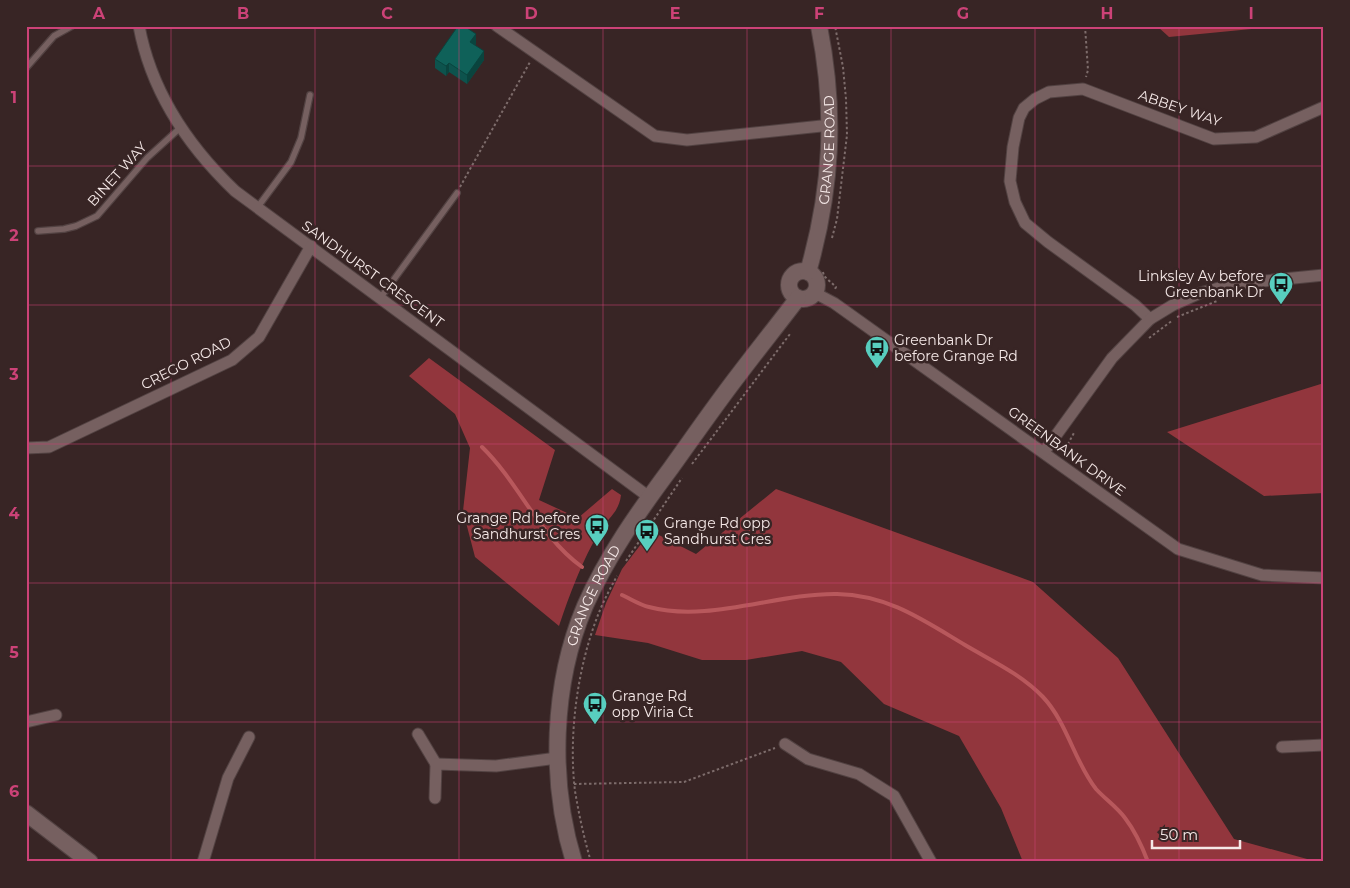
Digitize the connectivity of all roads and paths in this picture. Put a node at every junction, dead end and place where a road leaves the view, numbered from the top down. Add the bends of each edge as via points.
1 (72, 26) edge
2 (139, 26) edge
3 (497, 26) edge
4 (820, 26) edge
5 (834, 26) edge
6 (1085, 26) edge
7 (528, 67) dead end
8 (26, 68) edge
9 (1083, 89) junction
10 (310, 95) dead end
11 (1324, 107) edge
12 (831, 125) junction
13 (180, 128) junction
14 (457, 193) joint
15 (257, 208) junction
16 (38, 230) dead end
17 (832, 238) dead end
18 (311, 246) junction
19 (815, 270) junction
20 (1324, 274) edge
21 (1250, 295) dead end
22 (822, 296) junction
23 (381, 297) junction
24 (798, 298) junction
25 (1150, 319) junction
26 (792, 330) dead end
27 (1148, 338) dead end
28 (1075, 430) dead end
29 (26, 448) edge
30 (1044, 452) junction
31 (1059, 462) junction
32 (688, 470) dead end
33 (683, 478) dead end
34 (649, 497) junction
35 (621, 567) dead end
36 (617, 576) dead end
37 (1324, 578) edge
38 (56, 715) dead end
39 (26, 722) edge
40 (418, 734) dead end
41 (249, 737) dead end
42 (785, 744) joint
43 (1324, 745) edge
44 (1282, 747) dead end
45 (557, 758) junction
46 (436, 764) junction
47 (567, 784) junction
48 (435, 798) dead end
49 (26, 813) edge
50 (90, 862) edge
51 (204, 862) edge
52 (574, 862) edge
53 (591, 862) edge
54 (931, 862) edge

1 - 8 lane via 54,36
2 - 13 street, SANDHURST CRESCENT via 162,97
3 - 12 street via 655,136 688,140
4 - 12 street, GRANGE ROAD
5 - 17 path via 843,67 847,135 838,219
6 - 9 path via 1088,70
7 - 14 path
9 - 11 street, ABBEY WAY via 1214,139 1256,137
9 - 25 street via 1049,92 1024,108 1012,147 1010,181 1015,202 1026,223 1135,304
10 - 15 lane via 301,138 291,162
12 - 19 street, GRANGE ROAD
13 - 15 street, SANDHURST CRESCENT via 214,171
13 - 16 lane, BINET WAY via 147,158 97,216 64,229
14 - 23 lane
15 - 18 street, SANDHURST CRESCENT
18 - 23 street, SANDHURST CRESCENT
18 - 29 street, CREGO ROAD via 259,337 232,360 49,447
19 - 22 street via 812,274
19 - 22 path via 836,287
19 - 24 street via 798,272 790,280 790,291
20 - 25 street via 1234,284 1200,293
21 - 27 path via 1224,299 1175,318
22 - 24 street
22 - 30 street, GREENBANK DRIVE
23 - 34 street, SANDHURST CRESCENT
24 - 34 street, GRANGE ROAD
25 - 30 street via 1112,358
26 - 32 path
28 - 31 path
30 - 31 street, GREENBANK DRIVE
31 - 37 street, GREENBANK DRIVE via 1178,549 1262,575
33 - 35 path
34 - 45 street, GRANGE ROAD via 605,565 585,607 560,703
36 - 47 path via 600,610 582,667 576,700 574,750
38 - 39 street
40 - 46 street
41 - 51 street via 228,778
42 - 47 path via 684,782
42 - 54 street via 808,759 859,774 894,796
43 - 44 street
45 - 46 street via 496,766
45 - 47 street, GRANGE ROAD
46 - 48 street
47 - 52 street, GRANGE ROAD via 564,820
47 - 53 path
49 - 50 street

